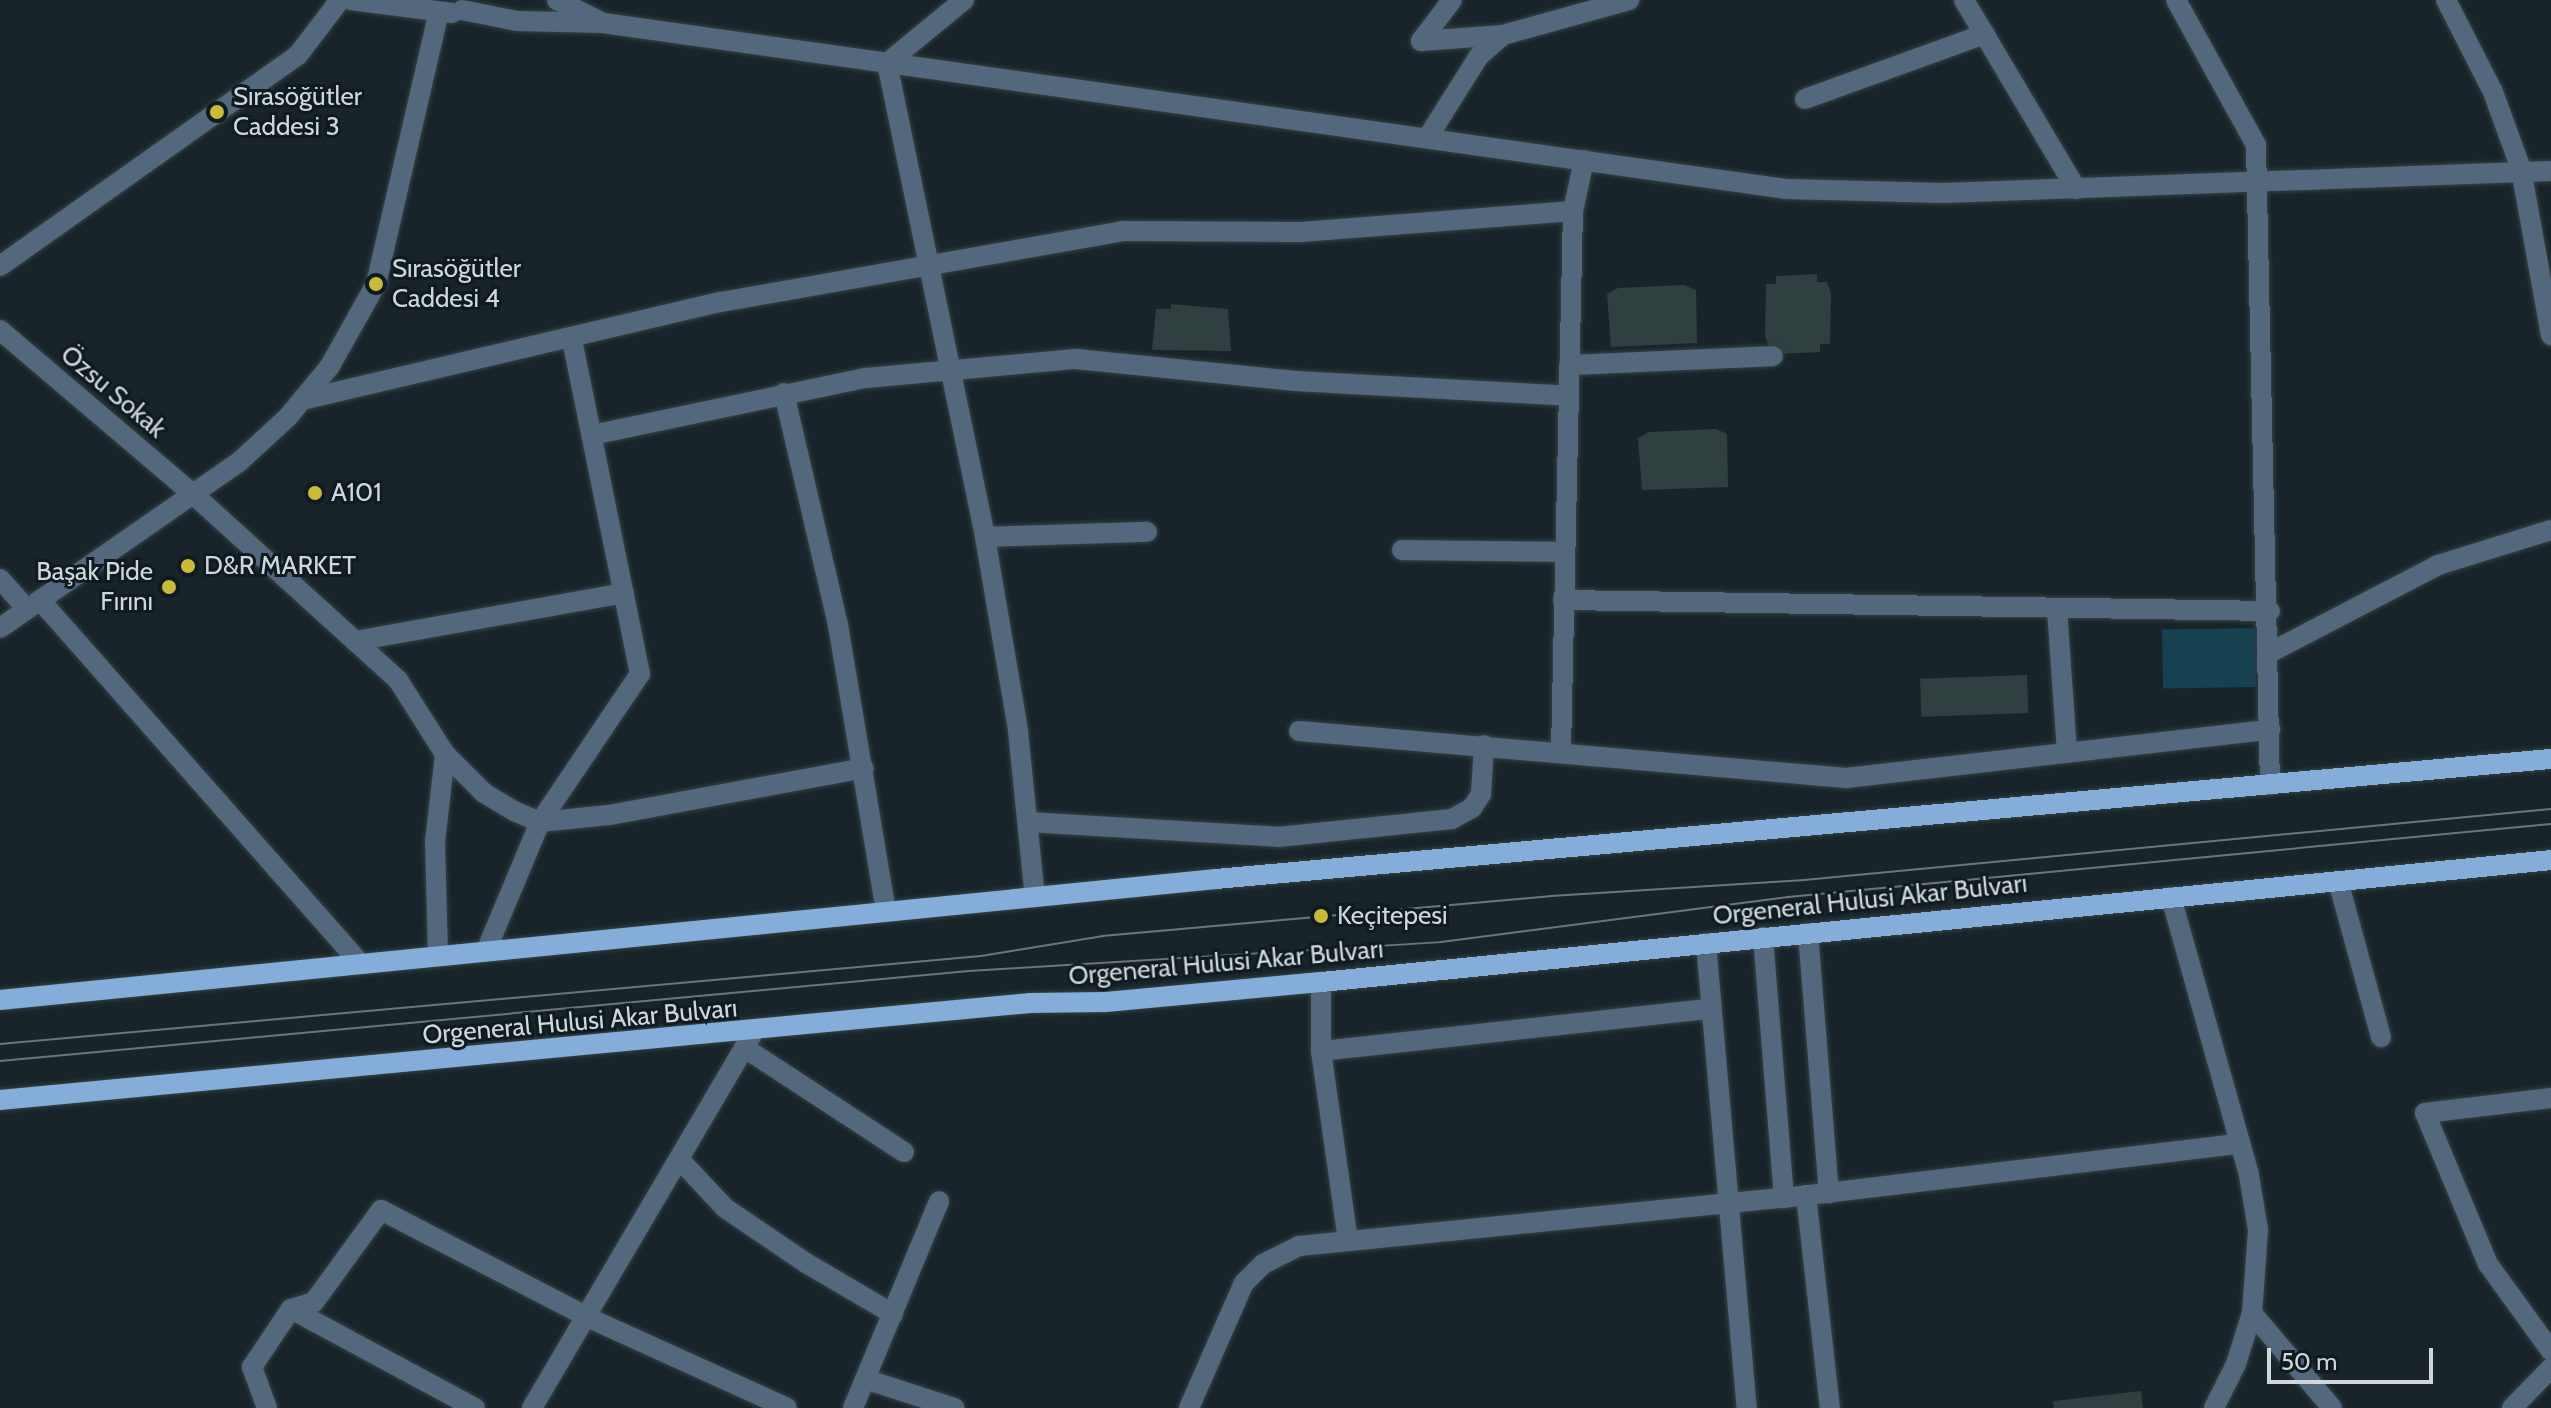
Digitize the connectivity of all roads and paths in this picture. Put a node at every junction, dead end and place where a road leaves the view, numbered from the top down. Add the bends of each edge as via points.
1 (340, 0) edge
2 (351, 0) edge
3 (557, 0) edge
4 (964, 0) edge
5 (1452, 0) edge
6 (1629, 0) edge
7 (1964, 0) edge
8 (2176, 0) edge
9 (2446, 0) edge
10 (469, 5) edge
11 (429, 7) edge
12 (603, 23) junction
13 (1985, 34) junction
14 (1503, 35) junction
15 (887, 63) junction
16 (1805, 99) dead end
17 (1428, 137) junction
18 (1584, 160) junction
19 (2551, 171) edge
20 (2521, 172) junction
21 (2255, 182) junction
22 (2076, 189) junction
23 (1573, 211) junction
24 (927, 264) junction
25 (0, 266) edge
26 (0, 330) edge
27 (2551, 335) edge
28 (572, 340) junction
29 (1773, 356) dead end
30 (1569, 365) junction
31 (948, 370) junction
32 (784, 393) junction
33 (1569, 396) junction
34 (302, 400) junction
35 (592, 435) junction
36 (193, 494) junction
37 (2551, 530) edge
38 (1147, 532) dead end
39 (985, 537) junction
40 (1402, 550) dead end
41 (1565, 552) junction
42 (0, 579) edge
43 (624, 593) junction
44 (1563, 600) junction
45 (33, 605) junction
46 (2057, 609) junction
47 (2270, 611) junction
48 (0, 628) edge
49 (355, 641) junction
50 (2271, 652) junction
51 (2270, 730) junction
52 (1299, 731) dead end
53 (1484, 745) junction
54 (1561, 751) junction
55 (2067, 752) junction
56 (445, 754) junction
57 (2551, 759) edge
58 (864, 768) junction
59 (2270, 785) junction
60 (540, 822) junction
61 (1028, 822) junction
62 (2551, 860) edge
63 (2338, 881) junction
64 (1035, 897) junction
65 (2171, 897) junction
66 (886, 912) junction
67 (1808, 933) junction
68 (1763, 937) junction
69 (1706, 943) junction
70 (486, 951) junction
71 (438, 956) junction
72 (361, 964) junction
73 (1321, 982) junction
74 (0, 1000) edge
75 (1709, 1009) junction
76 (2381, 1037) dead end
77 (750, 1040) junction
78 (1321, 1051) junction
79 (2551, 1098) edge
80 (0, 1100) edge
81 (2240, 1144) junction
82 (904, 1152) dead end
83 (680, 1160) junction
84 (1829, 1193) junction
85 (1806, 1195) junction
86 (1784, 1198) junction
87 (939, 1201) dead end
88 (1728, 1203) junction
89 (1348, 1240) junction
90 (291, 1309) junction
91 (2252, 1313) junction
92 (893, 1314) junction
93 (589, 1318) junction
94 (2551, 1351) edge
95 (2551, 1368) edge
96 (865, 1379) junction
97 (267, 1408) edge
98 (475, 1408) edge
99 (532, 1408) edge
100 (787, 1408) edge
101 (853, 1408) edge
102 (954, 1408) edge
103 (1189, 1408) edge
104 (1747, 1408) edge
105 (1830, 1408) edge
106 (2214, 1408) edge
107 (2332, 1408) edge
108 (2512, 1408) edge

1 - 25 street via 298,55
2 - 11 street
3 - 12 street
4 - 15 street
5 - 14 street via 1421,41
6 - 14 street
7 - 13 street
8 - 21 street via 2256,145
9 - 20 street via 2493,92
10 - 11 street
10 - 12 street via 517,21
11 - 34 street via 376,284 347,340
12 - 15 street
13 - 16 street
13 - 22 street
14 - 17 street via 1479,56
15 - 17 street
15 - 24 street
17 - 18 street
18 - 22 street via 1835,192
18 - 23 street
19 - 20 street
20 - 21 street
20 - 27 street
21 - 22 street
21 - 47 street
23 - 24 street via 1289,232 1122,231
23 - 30 street
24 - 28 street via 721,302
24 - 31 street
26 - 36 street, Özsu Sokak
28 - 34 street
28 - 35 street
29 - 30 street
30 - 33 street
31 - 32 street
31 - 33 street via 1076,359 1296,381
31 - 39 street
32 - 35 street
32 - 58 street via 838,625
33 - 41 street
34 - 36 street via 256,447
35 - 43 street
36 - 45 street
36 - 49 street, Özsu Sokak
37 - 50 street via 2438,565
38 - 39 street
39 - 61 street
40 - 41 street
41 - 44 street
42 - 45 street
43 - 49 street
43 - 60 street via 640,674
44 - 46 street
44 - 54 street
45 - 48 street
45 - 72 street
46 - 47 street
46 - 55 street
47 - 50 street
49 - 56 street, Özsu Sokak via 398,680
50 - 51 street
51 - 55 street
51 - 59 street
52 - 53 street
53 - 54 street
53 - 61 street via 1481,794 1472,808 1452,819 1278,837
54 - 55 street via 1846,778
56 - 60 street, Özsu Sokak via 484,793
56 - 71 street via 435,842
57 - 59 main road
58 - 60 street
58 - 66 street
59 - 64 main road
60 - 70 street
61 - 64 street
62 - 63 main road, Orgeneral Hulusi Akar Bulvarı
63 - 65 main road, Orgeneral Hulusi Akar Bulvarı
63 - 76 street
64 - 66 main road
65 - 67 main road, Orgeneral Hulusi Akar Bulvarı
65 - 81 street
66 - 70 main road
67 - 68 main road, Orgeneral Hulusi Akar Bulvarı
67 - 84 street
68 - 69 main road, Orgeneral Hulusi Akar Bulvarı
68 - 86 street
69 - 73 main road, Orgeneral Hulusi Akar Bulvarı
69 - 75 street
70 - 71 main road
71 - 72 main road
72 - 74 main road
73 - 77 main road, Orgeneral Hulusi Akar Bulvarı via 1105,1002 1030,1003
73 - 78 street
75 - 78 street
75 - 88 street
77 - 80 main road, Orgeneral Hulusi Akar Bulvarı
77 - 82 street
77 - 83 street
78 - 89 street
79 - 94 street via 2425,1113 2488,1264
81 - 84 street
81 - 91 street via 2258,1230
83 - 92 street via 725,1208
83 - 93 street
84 - 85 street
85 - 86 street
85 - 105 street
86 - 88 street
87 - 92 street
88 - 89 street
88 - 104 street
89 - 103 street via 1286,1250 1253,1273
90 - 93 street via 314,1302 381,1210
90 - 97 street via 252,1367
90 - 98 street
91 - 106 street via 2236,1364
91 - 107 street
92 - 96 street
93 - 99 street
93 - 100 street
95 - 108 street
96 - 101 street
96 - 102 street

